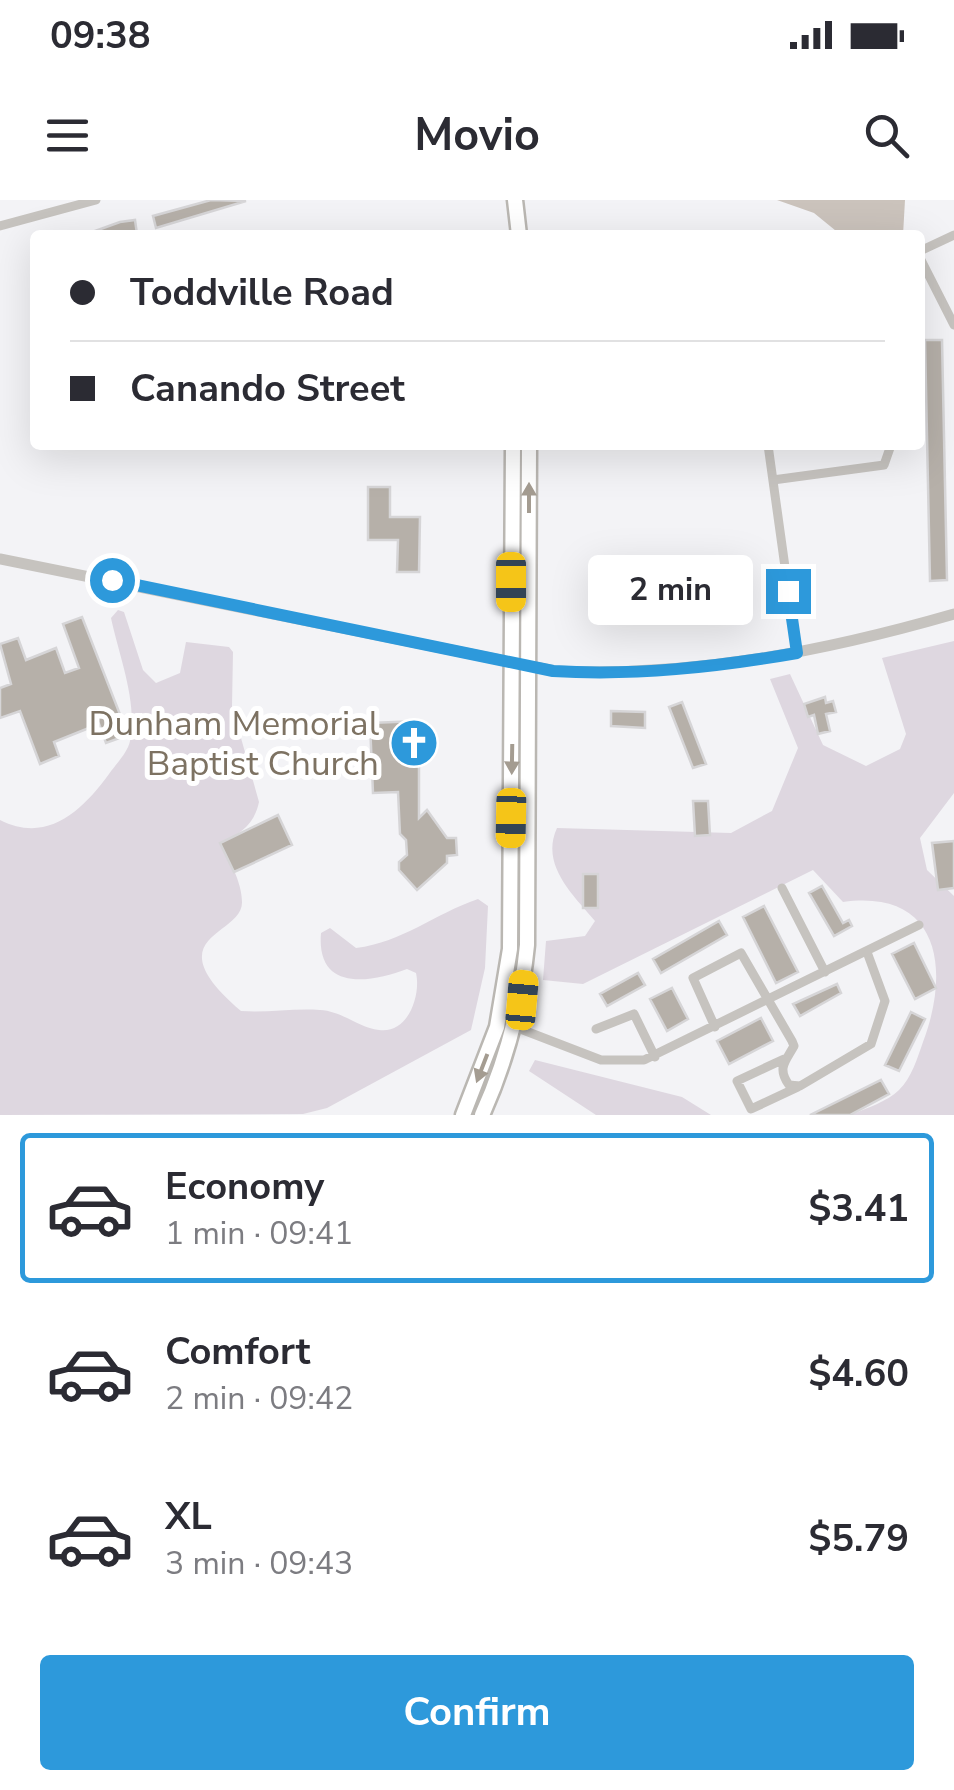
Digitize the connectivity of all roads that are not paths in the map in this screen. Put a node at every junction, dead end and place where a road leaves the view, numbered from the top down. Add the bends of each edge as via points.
1 (96, 200) edge
2 (515, 200) edge
3 (79, 202) edge
4 (0, 226) edge
5 (518, 230) edge
6 (954, 235) edge
7 (925, 251) edge
8 (925, 264) edge
9 (954, 325) edge
10 (513, 450) edge
11 (529, 450) edge
12 (769, 450) edge
13 (889, 450) edge
14 (773, 480) junction
15 (0, 560) edge
16 (954, 614) edge
17 (797, 653) junction
18 (510, 662) junction
19 (528, 666) junction
20 (782, 888) dead end
21 (919, 925) dead end
22 (867, 952) junction
23 (825, 972) junction
24 (769, 1001) junction
25 (498, 1020) junction
26 (514, 1027) junction
27 (716, 1028) junction
28 (596, 1030) dead end
29 (655, 1057) junction
30 (787, 1058) junction
31 (800, 1086) junction
32 (462, 1115) edge
33 (482, 1115) edge

1 - 3 street
2 - 5 main road
3 - 4 street
6 - 7 street
8 - 9 street
10 - 18 main road
19 -> 11 main road
12 - 14 street
13 - 14 street via 884,465
14 - 17 street
15 - 18 street
16 - 17 street
17 - 19 street via 642,673
18 - 19 street
18 -> 25 main road via 510,950
19 - 26 main road via 527,945
20 - 23 street
21 - 22 street
22 - 23 street
22 - 31 street via 885,1002 871,1044
23 - 24 street
24 - 27 street
24 - 27 street via 746,955 733,955 693,978
24 - 30 street via 792,1041
25 - 26 street
25 -> 32 main road
26 - 29 street via 601,1060
26 - 33 main road
27 - 29 street
28 - 29 street via 634,1014
30 - 31 street via 781,1065 786,1080
30 - 31 street via 738,1082 744,1096 751,1110

